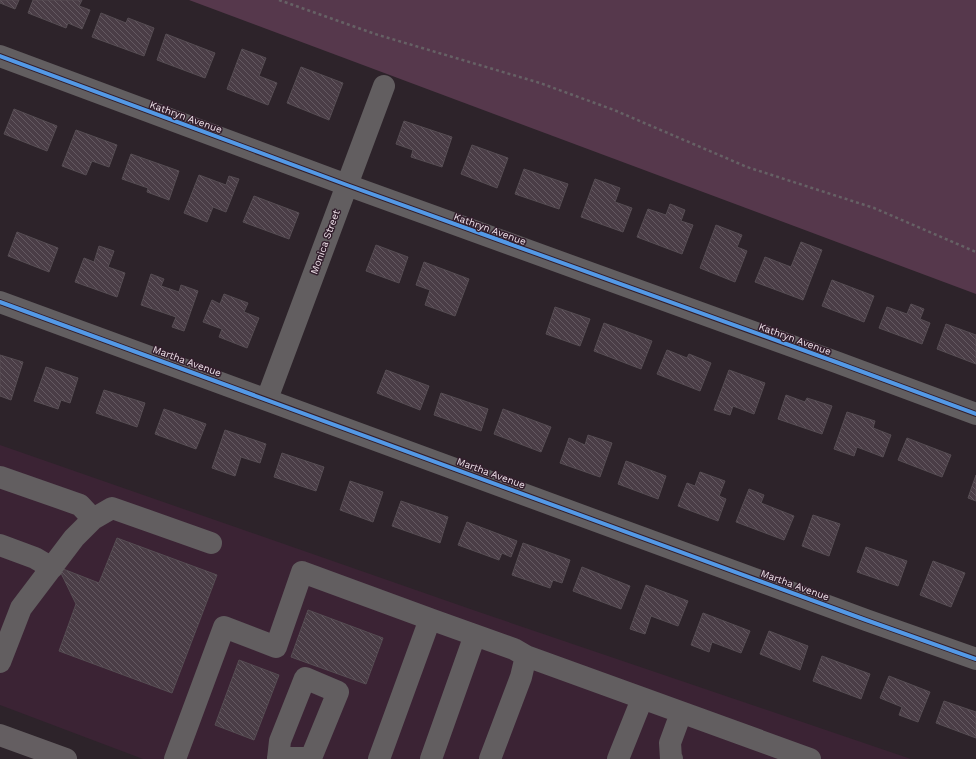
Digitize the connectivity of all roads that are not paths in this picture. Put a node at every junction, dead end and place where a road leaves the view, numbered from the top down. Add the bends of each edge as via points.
1 (0, 56) edge
2 (384, 86) dead end
3 (347, 185) junction
4 (0, 302) edge
5 (267, 399) junction
6 (976, 414) edge
7 (0, 477) edge
8 (93, 519) junction
9 (211, 543) dead end
10 (0, 545) edge
11 (52, 568) junction
12 (8, 619) edge
13 (430, 619) junction
14 (475, 635) junction
15 (526, 656) junction
16 (976, 659) edge
17 (0, 662) edge
18 (642, 699) junction
19 (681, 713) junction
20 (0, 735) edge
21 (66, 759) edge
22 (175, 759) edge
23 (379, 759) edge
24 (432, 759) edge
25 (490, 759) edge
26 (618, 759) edge
27 (671, 759) edge
28 (810, 759) edge

1 - 3 street, Kathryn Avenue
2 - 3 street, Monica Street
3 - 5 street, Monica Street
3 - 6 street, Kathryn Avenue
4 - 5 street, Martha Avenue
5 - 16 street, Martha Avenue
7 - 8 street via 80,506
8 - 9 street via 112,508
8 - 11 street via 74,538
10 - 11 street via 35,558
11 - 12 street via 21,608
12 - 17 street
13 - 14 street
13 - 22 street via 302,572 276,646 224,627
13 - 23 street
14 - 15 street
14 - 24 street
15 - 18 street
15 - 25 street via 521,678
18 - 19 street
18 - 26 street
19 - 27 street via 670,744
19 - 28 street
20 - 21 main road

